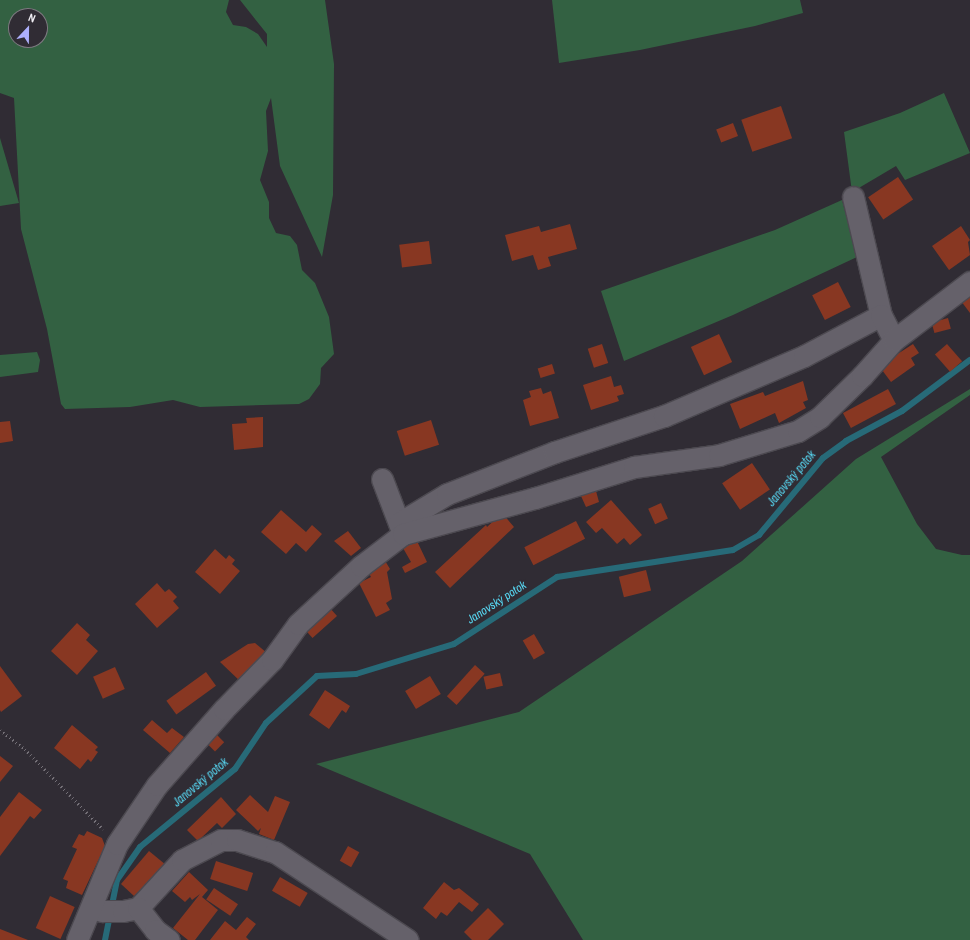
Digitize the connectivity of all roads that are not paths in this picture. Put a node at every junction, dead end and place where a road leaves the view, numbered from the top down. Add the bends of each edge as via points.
1 (853, 197) dead end
2 (970, 282) edge
3 (881, 315) junction
4 (894, 340) junction
5 (382, 479) dead end
6 (401, 529) junction
7 (97, 909) junction
8 (130, 909) junction
9 (77, 940) edge
10 (169, 940) edge
11 (408, 940) edge

1 - 3 street
2 - 4 street
3 - 4 street
3 - 6 street via 796,360 664,416 555,452 447,494
4 - 6 street via 820,417 798,431 719,455 634,467 536,498
5 - 6 street
6 - 7 street via 298,624 272,660 224,709 157,785 117,844
7 - 8 street
7 - 9 street
8 - 10 street
8 - 11 street via 182,860 221,840 237,840 275,852

